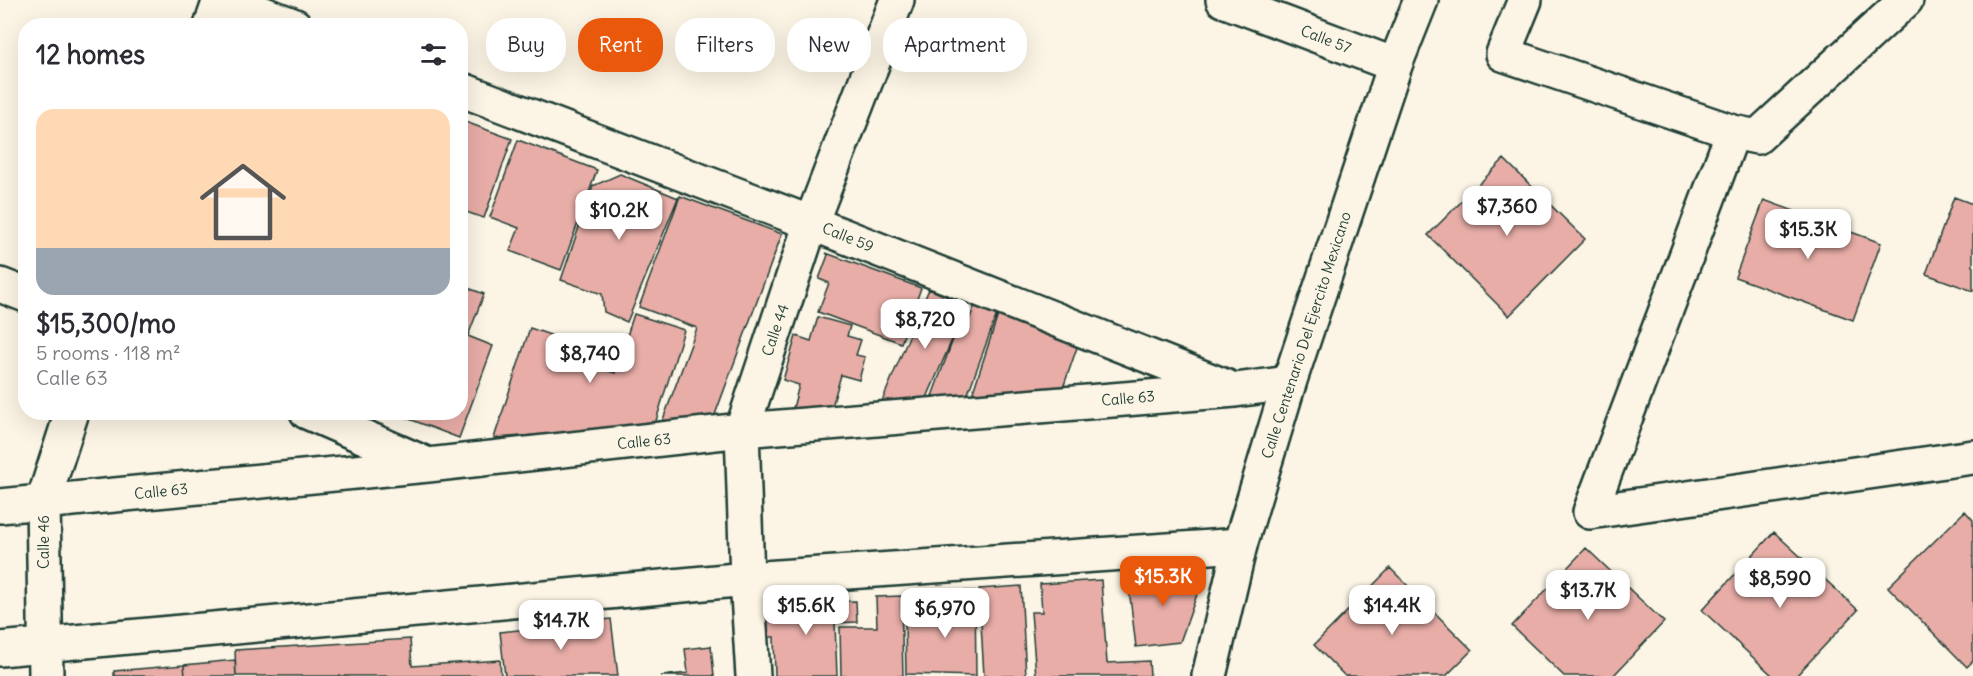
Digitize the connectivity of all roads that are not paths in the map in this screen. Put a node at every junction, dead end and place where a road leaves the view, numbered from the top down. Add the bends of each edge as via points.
1 (220, 0) edge
2 (228, 0) edge
3 (897, 0) edge
4 (1223, 0) edge
5 (1421, 0) edge
6 (1525, 0) edge
7 (1906, 0) edge
8 (214, 18) edge
9 (274, 18) edge
10 (1395, 65) junction
11 (468, 92) edge
12 (1733, 132) junction
13 (812, 223) junction
14 (0, 285) edge
15 (18, 292) edge
16 (1289, 383) junction
17 (1235, 390) junction
18 (69, 420) edge
19 (325, 420) edge
20 (741, 430) junction
21 (1973, 457) edge
22 (428, 465) junction
23 (43, 502) junction
24 (0, 506) edge
25 (1240, 545) junction
26 (747, 579) junction
27 (0, 649) edge
28 (45, 660) edge
29 (753, 676) edge
30 (1209, 676) edge

1 - 8 street
2 - 9 street
3 - 13 street, Calle 44
4 - 10 street, Calle 57
5 - 10 street, Calle Centenario Del Ejercito Mexicano
6 - 12 street via 1503,54
7 - 12 street via 1757,137
10 - 16 street, Calle Centenario Del Ejercito Mexicano
11 - 13 street, Calle 59
12 - 21 street via 1590,512
13 - 17 street, Calle 59
13 - 20 street, Calle 44
14 - 15 street
16 - 17 street, Calle 63
16 - 25 street, Calle Centenario Del Ejercito Mexicano
17 - 20 street, Calle 63
18 - 23 street, Calle 46
19 - 22 street
20 - 22 street, Calle 63
20 - 26 street, Calle 44
22 - 23 street, Calle 63
23 - 24 street, Calle 63
23 - 28 street, Calle 46
25 - 26 street
25 - 30 street, Calle Centenario Del Ejercito Mexicano
26 - 28 street
26 - 29 street, Calle 44
27 - 28 street

